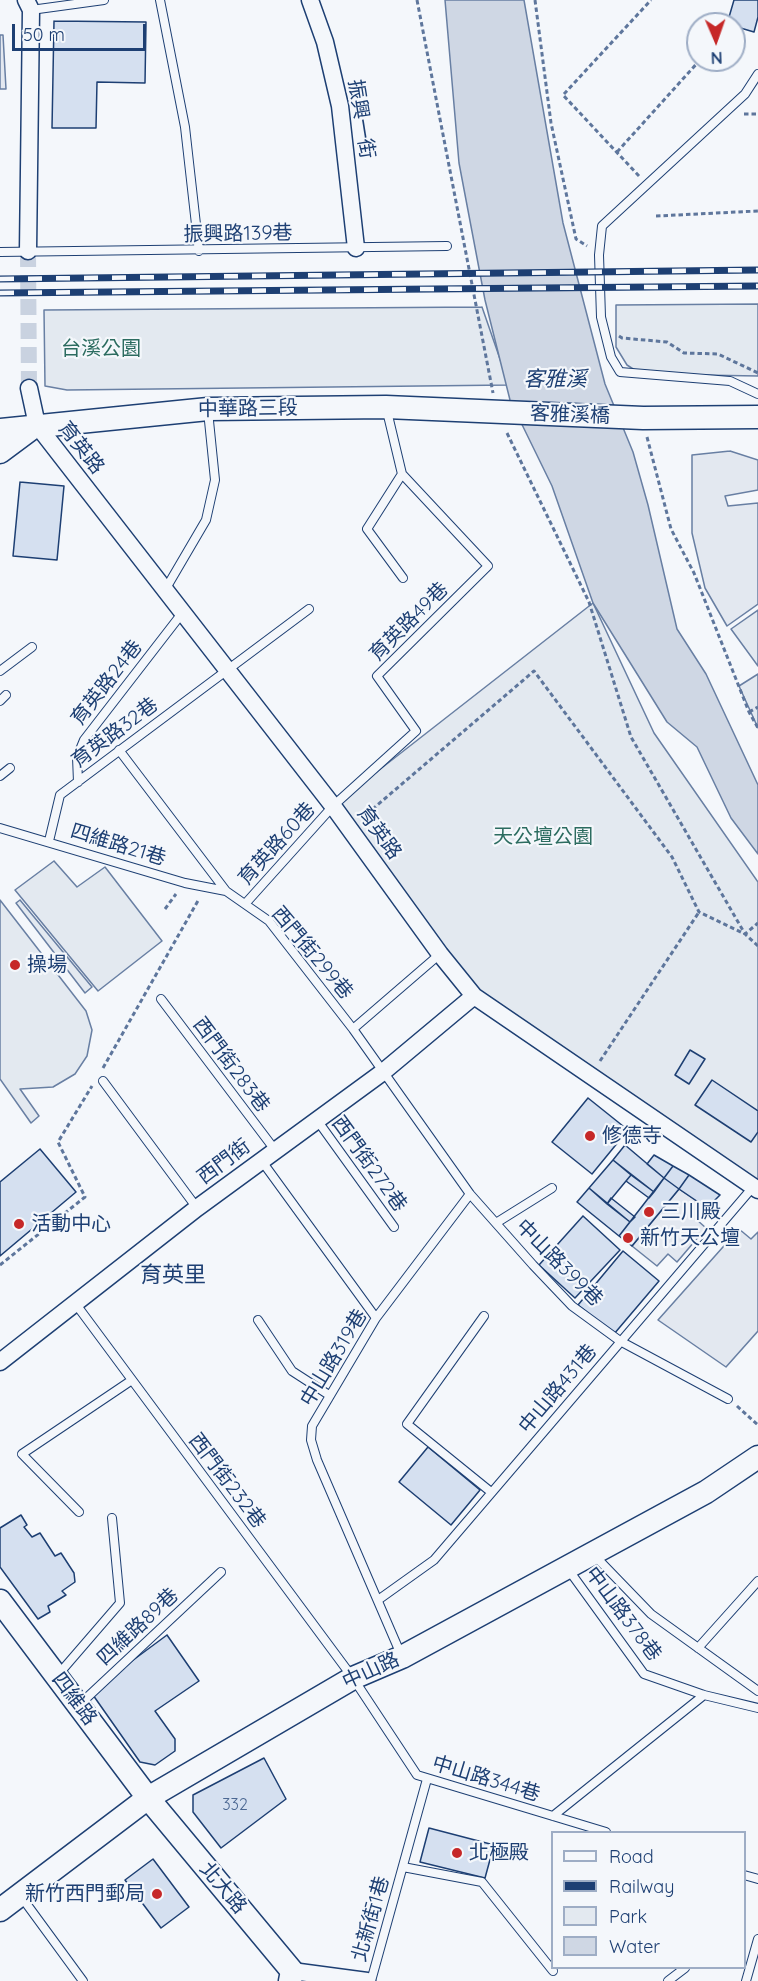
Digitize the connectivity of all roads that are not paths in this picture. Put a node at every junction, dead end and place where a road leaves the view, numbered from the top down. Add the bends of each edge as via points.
1 (104, 0) edge
2 (160, 0) edge
3 (310, 0) edge
4 (29, 5) edge
5 (758, 74) edge
6 (447, 246) dead end
7 (356, 248) junction
8 (28, 251) junction
9 (198, 251) junction
10 (0, 252) edge
11 (29, 388) tunnel mouth
12 (758, 394) edge
13 (386, 407) junction
14 (208, 409) junction
15 (497, 412) joint
16 (758, 417) edge
17 (37, 425) junction
18 (0, 430) edge
19 (0, 452) edge
20 (402, 474) junction
21 (403, 578) dead end
22 (165, 590) junction
23 (309, 609) dead end
24 (183, 612) junction
25 (32, 647) dead end
26 (228, 670) junction
27 (0, 671) edge
28 (119, 750) junction
29 (10, 768) dead end
30 (0, 776) edge
31 (78, 782) junction
32 (333, 806) junction
33 (0, 828) edge
34 (49, 841) junction
35 (226, 891) junction
36 (245, 904) junction
37 (440, 954) junction
38 (474, 996) junction
39 (161, 999) dead end
40 (353, 1029) junction
41 (383, 1072) junction
42 (103, 1081) dead end
43 (316, 1120) junction
44 (268, 1155) junction
45 (552, 1188) dead end
46 (755, 1189) edge
47 (470, 1194) junction
48 (197, 1208) junction
49 (496, 1223) junction
50 (394, 1227) dead end
51 (75, 1303) junction
52 (484, 1316) dead end
53 (376, 1318) junction
54 (258, 1320) dead end
55 (620, 1341) junction
56 (0, 1362) edge
57 (132, 1380) junction
58 (329, 1395) junction
59 (728, 1399) road end
60 (758, 1457) edge
61 (491, 1492) junction
62 (79, 1512) dead end
63 (112, 1518) dead end
64 (593, 1554) junction
65 (567, 1568) junction
66 (220, 1572) dead end
67 (758, 1581) edge
68 (378, 1600) junction
69 (0, 1601) edge
70 (698, 1648) junction
71 (402, 1657) junction
72 (57, 1676) junction
73 (353, 1678) junction
74 (758, 1691) edge
75 (704, 1695) junction
76 (79, 1706) junction
77 (758, 1708) edge
78 (427, 1779) junction
79 (148, 1798) junction
80 (553, 1816) junction
81 (585, 1829) edge
82 (403, 1867) junction
83 (20, 1894) junction
84 (0, 1910) edge
85 (758, 1939) edge
86 (551, 1968) edge
87 (684, 1969) edge
88 (291, 1976) edge
89 (83, 1981) edge
90 (369, 1981) edge
91 (668, 1981) edge
92 (746, 1981) edge

1 - 4 lane
2 - 9 lane via 185,127
3 - 7 street, 振興一街 via 340,106
4 - 8 street
5 - 12 lane via 745,94 602,226 599,255 602,320 611,357 620,372 730,381
6 - 7 lane, 振興路139巷
7 - 9 lane, 振興路139巷
8 - 9 lane, 振興路139巷
8 - 10 lane, 振興路139巷
11 - 17 street
13 - 14 street, 中華路三段
13 - 15 street, 中華路三段
13 - 20 lane
14 - 17 street, 中華路三段
14 - 22 lane via 216,480 209,510
15 - 16 street, 客雅溪橋 via 643,418
17 - 18 street, 中華路三段
17 - 19 street
17 - 22 street, 育英路
20 - 21 lane via 367,529
20 - 32 lane, 育英路49巷 via 489,566 377,676 416,731
22 - 24 street, 育英路
23 - 26 lane, 育英路32巷
24 - 26 street, 育英路
24 - 31 lane, 育英路24巷 via 84,740 77,757
25 - 27 lane
26 - 28 lane, 育英路32巷
26 - 32 street, 育英路
28 - 31 lane, 育英路32巷
28 - 35 lane, 西門街299巷
29 - 30 lane
31 - 34 lane, 育英路32巷 via 60,795
32 - 36 lane, 育英路60巷
32 - 37 street, 育英路
33 - 34 lane, 四維路21巷
34 - 35 lane, 四維路21巷 via 184,883
35 - 36 lane, 西門街299巷
36 - 40 lane, 西門街299巷 via 269,921
37 - 38 street, 育英路
37 - 40 lane
38 - 41 street, 西門街
38 - 46 street, 育英路
39 - 44 lane, 西門街283巷
40 - 41 lane, 西門街299巷
41 - 43 street, 西門街
41 - 47 lane, 中山路399巷
42 - 48 lane
43 - 44 street, 西門街
43 - 50 lane, 西門街272巷
44 - 48 street, 西門街
44 - 53 lane, 西門街283巷
45 - 49 lane
46 - 55 lane, 中山路431巷
47 - 49 lane, 中山路399巷
47 - 53 lane, 中山路319巷
48 - 51 street, 西門街
49 - 55 lane, 中山路399巷 via 572,1306
51 - 56 street, 西門街
51 - 57 lane, 西門街232巷
52 - 61 lane via 407,1424
53 - 58 lane, 中山路319巷
54 - 58 lane via 292,1371
55 - 59 lane, 中山路399巷
55 - 61 lane, 中山路431巷
57 - 62 lane via 22,1454
57 - 73 lane, 西門街232巷
58 - 68 lane, 中山路319巷 via 312,1426 311,1440
60 - 64 street, 中山路 via 706,1492
61 - 68 lane, 中山路431巷 via 434,1560
63 - 72 lane via 120,1603
64 - 65 street, 中山路
64 - 70 lane via 651,1614
65 - 71 street, 中山路
65 - 75 lane, 中山路378巷 via 644,1674
66 - 76 lane, 四維路89巷
67 - 70 lane
68 - 71 lane, 中山路319巷
69 - 72 street, 四維路
70 - 74 lane
71 - 73 street, 中山路
72 - 76 street, 四維路
73 - 78 lane, 中山路344巷 via 417,1775
73 - 79 street, 中山路
75 - 77 lane, 中山路378巷
75 - 80 lane, 中山路344巷
76 - 79 street, 四維路
78 - 80 lane, 中山路344巷
78 - 82 lane, 北新街1巷
79 - 83 street, 中山路
79 - 88 street, 北大路
80 - 81 lane, 中山路344巷
82 - 86 lane, 北新街1巷 via 482,1882
82 - 90 lane, 北新街1巷
83 - 84 street, 中山路
83 - 89 lane
85 - 92 lane
87 - 91 lane
88 - 90 street

